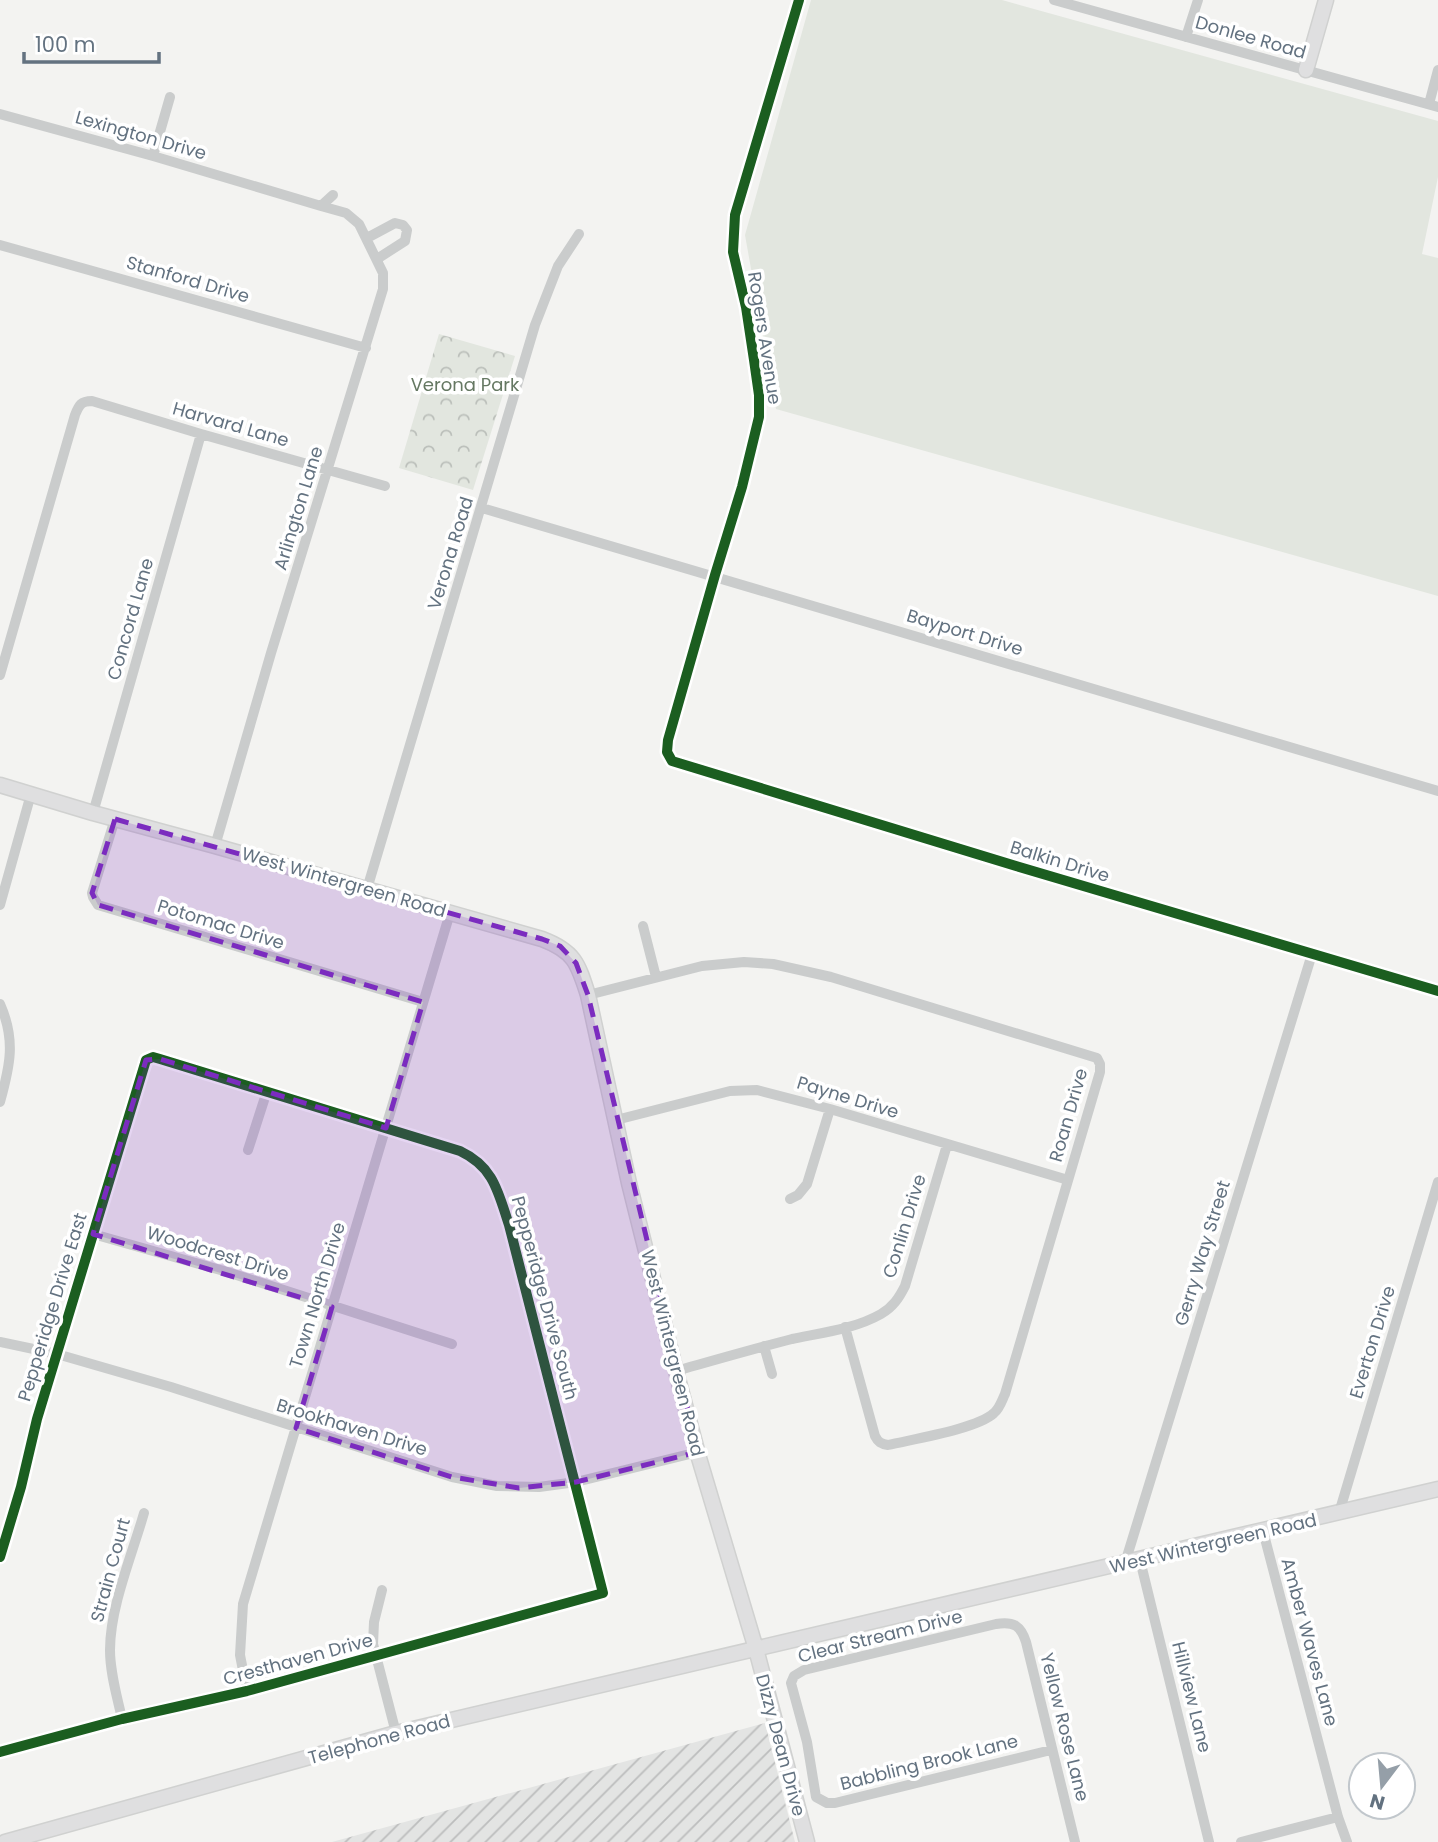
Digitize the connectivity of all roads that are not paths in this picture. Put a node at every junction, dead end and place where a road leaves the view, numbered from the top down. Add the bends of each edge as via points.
1 (799, 0) edge
2 (1054, 0) edge
3 (1198, 0) edge
4 (1326, 0) edge
5 (1186, 37) junction
6 (1306, 70) junction
7 (1438, 70) edge
8 (170, 97) dead end
9 (1433, 106) edge
10 (0, 114) edge
11 (153, 156) junction
12 (271, 191) joint
13 (333, 195) dead end
14 (321, 206) junction
15 (579, 234) dead end
16 (367, 238) junction
17 (0, 244) edge
18 (377, 259) junction
19 (366, 348) junction
20 (201, 434) junction
21 (328, 470) junction
22 (385, 486) dead end
23 (482, 508) junction
24 (715, 575) junction
25 (0, 676) edge
26 (672, 761) joint
27 (0, 785) edge
28 (1438, 791) edge
29 (31, 794) junction
30 (93, 813) junction
31 (115, 819) junction
32 (215, 846) junction
33 (367, 889) junction
34 (0, 905) edge
35 (450, 913) junction
36 (643, 926) dead end
37 (1312, 954) junction
38 (656, 977) junction
39 (1438, 991) edge
40 (588, 995) junction
41 (423, 1002) junction
42 (0, 1004) edge
43 (142, 1069) joint
44 (3, 1081) edge
45 (267, 1091) junction
46 (0, 1102) edge
47 (830, 1109) junction
48 (616, 1121) junction
49 (386, 1128) junction
50 (947, 1145) junction
51 (248, 1150) dead end
52 (1068, 1180) junction
53 (1438, 1182) edge
54 (790, 1199) dead end
55 (93, 1234) junction
56 (332, 1307) junction
57 (845, 1327) junction
58 (0, 1342) edge
59 (452, 1344) dead end
60 (764, 1346) junction
61 (57, 1354) junction
62 (676, 1371) junction
63 (772, 1374) dead end
64 (296, 1428) junction
65 (698, 1452) junction
66 (576, 1482) junction
67 (1438, 1489) edge
68 (1339, 1513) junction
69 (144, 1514) dead end
70 (1263, 1531) junction
71 (0, 1557) edge
72 (1133, 1562) junction
73 (382, 1590) dead end
74 (603, 1593) joint
75 (1014, 1625) joint
76 (756, 1649) junction
77 (376, 1657) junction
78 (247, 1691) junction
79 (122, 1719) junction
80 (396, 1733) junction
81 (1051, 1750) junction
82 (0, 1752) edge
83 (816, 1797) joint
84 (1338, 1817) junction
85 (5, 1842) edge
86 (807, 1842) edge
87 (1075, 1842) edge
88 (1209, 1842) edge
89 (1241, 1842) edge
90 (1347, 1842) edge

1 - 24 street, Rogers Avenue via 735,215 733,252 746,307 759,417
2 - 5 street, Donlee Road
3 - 5 street
4 - 6 street
5 - 6 street, Donlee Road
6 - 9 street, Donlee Road
7 - 9 street
8 - 11 street
10 - 11 street, Lexington Drive
11 - 12 street, Lexington Drive
12 - 14 street, Arlington Lane
13 - 14 street
14 - 16 street, Arlington Lane via 354,218
15 - 23 street, Verona Road via 558,266 536,326
16 - 18 street, Arlington Lane
16 - 18 street via 395,223 407,230 405,241
17 - 19 street, Stanford Drive
18 - 19 street, Arlington Lane via 383,289
19 - 21 street, Arlington Lane
20 - 21 street, Harvard Lane
20 - 25 street, Harvard Lane via 92,401 79,406
20 - 30 street, Concord Lane
21 - 22 street, Harvard Lane
21 - 32 street, Arlington Lane
23 - 24 street, Bayport Drive
23 - 33 street, Verona Road
24 - 26 street, Rogers Avenue via 668,740
24 - 28 street, Bayport Drive
26 - 37 street, Balkin Drive
27 - 29 street, West Wintergreen Road
29 - 30 street, West Wintergreen Road
29 - 34 street
30 - 31 street, West Wintergreen Road
31 - 32 street, West Wintergreen Road
31 - 41 street, Potomac Drive via 92,893 98,905
32 - 33 street, West Wintergreen Road
33 - 35 street, West Wintergreen Road
35 - 40 street, West Wintergreen Road via 560,946 571,954
35 - 41 street, Town North Drive
36 - 38 street
37 - 39 street, Balkin Drive
37 - 72 street, Gerry Way Street
38 - 40 street, Roan Drive
38 - 52 street, Roan Drive via 702,966 773,964 831,977 1097,1058 1100,1072
40 - 48 street, West Wintergreen Road
41 - 49 street, Town North Drive
42 - 44 street via 10,1050 10,1066
43 - 45 street, Pepperidge Drive South via 153,1057
43 - 55 street, Pepperidge Drive East
44 - 46 street
45 - 49 street, Pepperidge Drive South
45 - 51 street
47 - 48 street, Payne Drive via 744,1090
47 - 50 street, Payne Drive
47 - 54 street via 807,1184
48 - 62 street, West Wintergreen Road
49 - 56 street, Town North Drive
49 - 66 street, Pepperidge Drive South via 468,1155 496,1185
50 - 52 street, Payne Drive
50 - 57 street, Conlin Drive via 900,1297 883,1313
52 - 57 street, Roan Drive via 1006,1394 994,1413 943,1432 882,1444 875,1436
53 - 68 street, Everton Drive
55 - 56 street, Woodcrest Drive
55 - 61 street, Pepperidge Drive East
56 - 59 street, Woodcrest Drive
56 - 64 street, Town North Drive
57 - 60 street, Conlin Drive
58 - 61 street, Brookhaven Drive
60 - 62 street, Conlin Drive
60 - 63 street
61 - 64 street, Brookhaven Drive
61 - 71 street, Pepperidge Drive East
62 - 65 street, West Wintergreen Road
64 - 66 street, Brookhaven Drive via 486,1485 539,1488
64 - 78 street, Town North Drive via 243,1604 240,1655
65 - 66 street, Brookhaven Drive
65 - 76 street, West Wintergreen Road
66 - 74 street, Pepperidge Drive South
67 - 68 street, West Wintergreen Road
68 - 70 street, West Wintergreen Road
69 - 79 street, Strain Court via 111,1634
70 - 72 street, West Wintergreen Road
70 - 84 street, Amber Waves Lane
72 - 76 street, West Wintergreen Road
72 - 88 street, Hillview Lane
73 - 77 street via 374,1622
74 - 77 street, Cresthaven Drive
75 - 81 street, Yellow Rose Lane via 1026,1642
75 - 83 street, Clear Stream Drive via 996,1624 794,1676 791,1683
76 - 80 street, Telephone Road
76 - 86 street, Dizzy Dean Drive
77 - 78 street, Cresthaven Drive
77 - 80 street
78 - 79 street, Cresthaven Drive
79 - 82 street, Cresthaven Drive
80 - 85 street, Telephone Road
81 - 83 street, Babbling Brook Lane via 835,1803
81 - 87 street, Yellow Rose Lane
84 - 89 street
84 - 90 street, Amber Waves Lane

